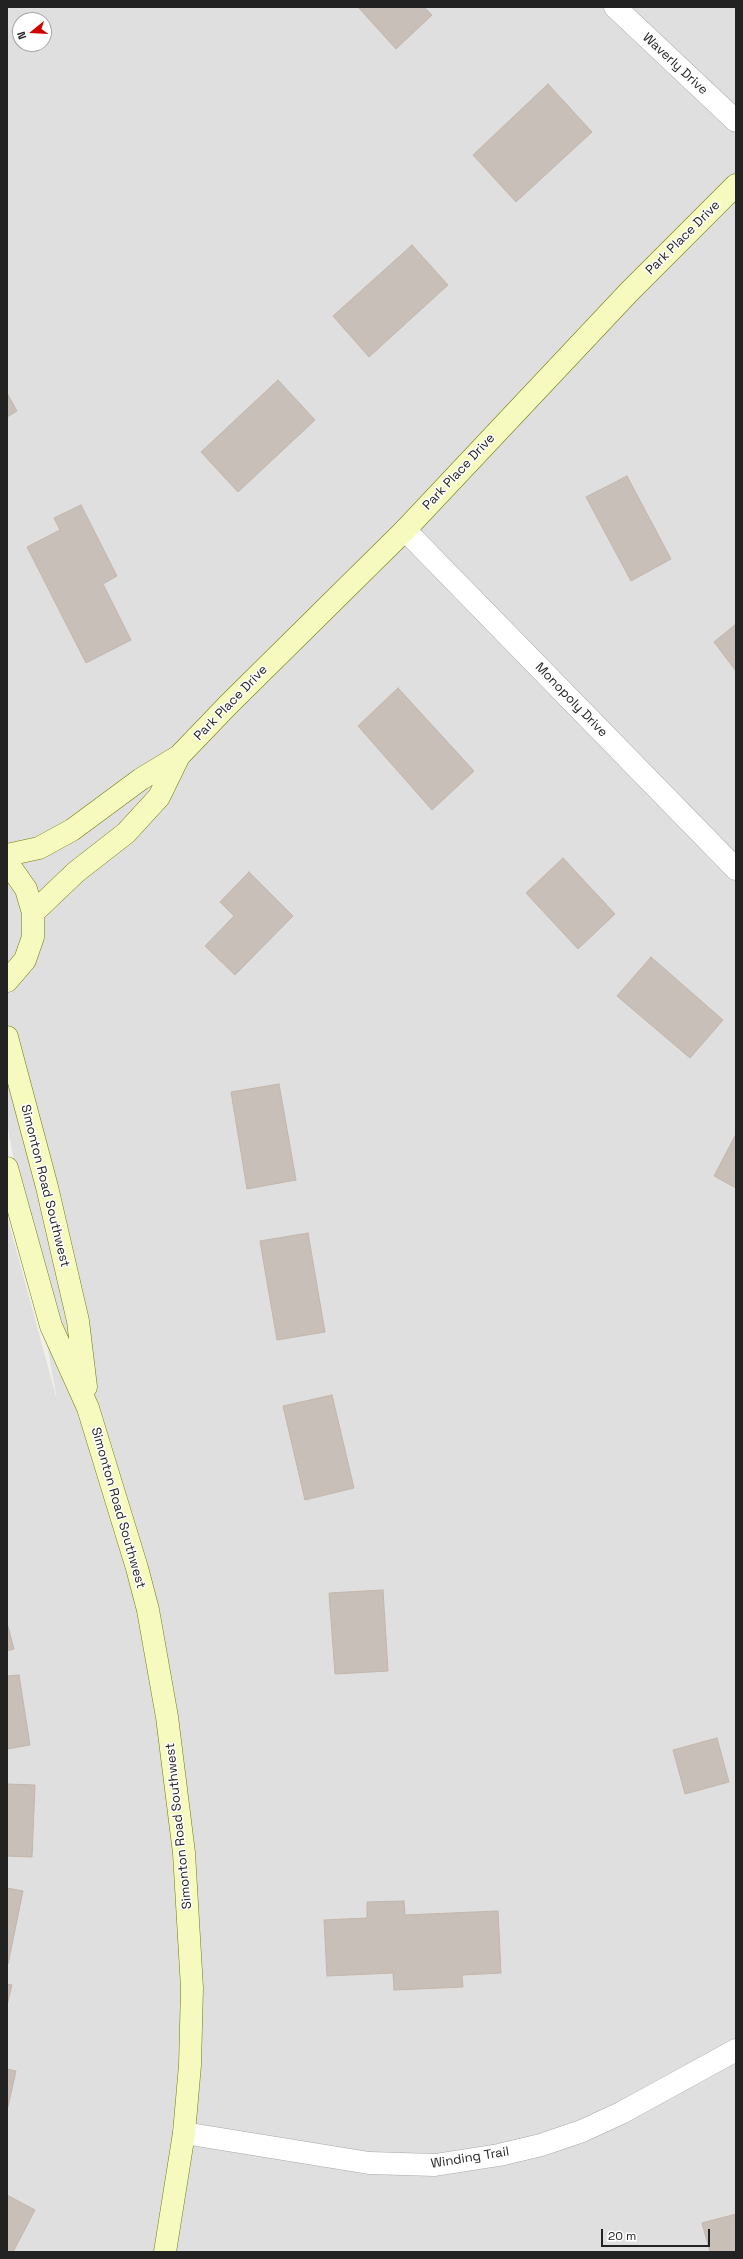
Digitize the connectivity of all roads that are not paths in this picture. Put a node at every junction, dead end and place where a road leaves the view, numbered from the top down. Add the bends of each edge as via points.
1 (615, 7) edge
2 (736, 120) edge
3 (736, 185) edge
4 (405, 530) junction
5 (179, 756) junction
6 (7, 855) edge
7 (7, 865) edge
8 (736, 869) edge
9 (33, 913) junction
10 (7, 984) edge
11 (7, 1037) edge
12 (7, 1168) edge
13 (88, 1408) junction
14 (736, 2050) edge
15 (184, 2134) junction
16 (165, 2252) edge

1 - 2 street, Waverly Drive
3 - 4 street, Park Place Drive via 629,292
4 - 5 street, Park Place Drive
4 - 8 street, Monopoly Drive
5 - 6 street, Park Place Drive via 141,779 72,830 39,848
5 - 9 street, Park Place Drive via 159,797 126,833 76,872
7 - 9 street via 26,889
9 - 10 street via 32,937 25,960
11 - 13 street, Simonton Road Southwest via 47,1187 78,1322
12 - 13 street, Simonton Road Southwest via 51,1326
13 - 15 street, Simonton Road Southwest via 148,1610 167,1717 184,1853 192,1988 190,2065
14 - 15 street, Winding Trail via 621,2114 582,2131 541,2145 435,2165 369,2163
15 - 16 street, Simonton Road Southwest

